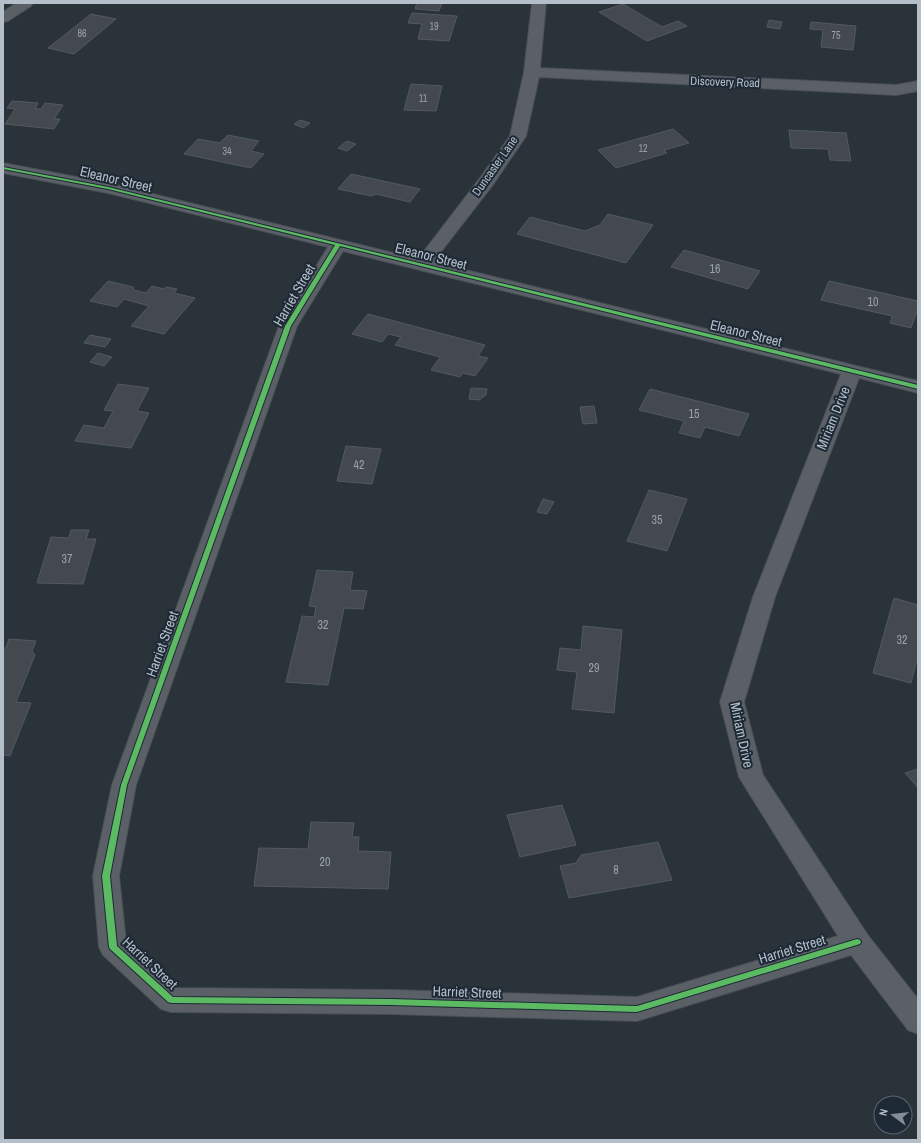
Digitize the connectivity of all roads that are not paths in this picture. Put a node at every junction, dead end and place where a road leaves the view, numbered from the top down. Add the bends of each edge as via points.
1 (26, 3) edge
2 (539, 3) edge
3 (3, 18) edge
4 (532, 72) junction
5 (918, 86) edge
6 (3, 168) edge
7 (338, 246) junction
8 (421, 266) junction
9 (852, 371) junction
10 (918, 387) edge
11 (857, 942) junction
12 (918, 1021) edge

1 - 3 street
2 - 4 street, Duncaster Lane
4 - 5 street, Discovery Road via 896,90
4 - 8 street, Duncaster Lane via 518,136
6 - 7 street, Eleanor Street via 108,188
7 - 8 street, Eleanor Street
7 - 11 street, Harriet Street via 288,326 124,785 106,876 112,946 171,1000 391,1002 637,1009
8 - 9 street, Eleanor Street
9 - 10 street, Eleanor Street
9 - 11 street, Miriam Drive via 764,597 732,702 751,776
11 - 12 street, Miriam Drive

